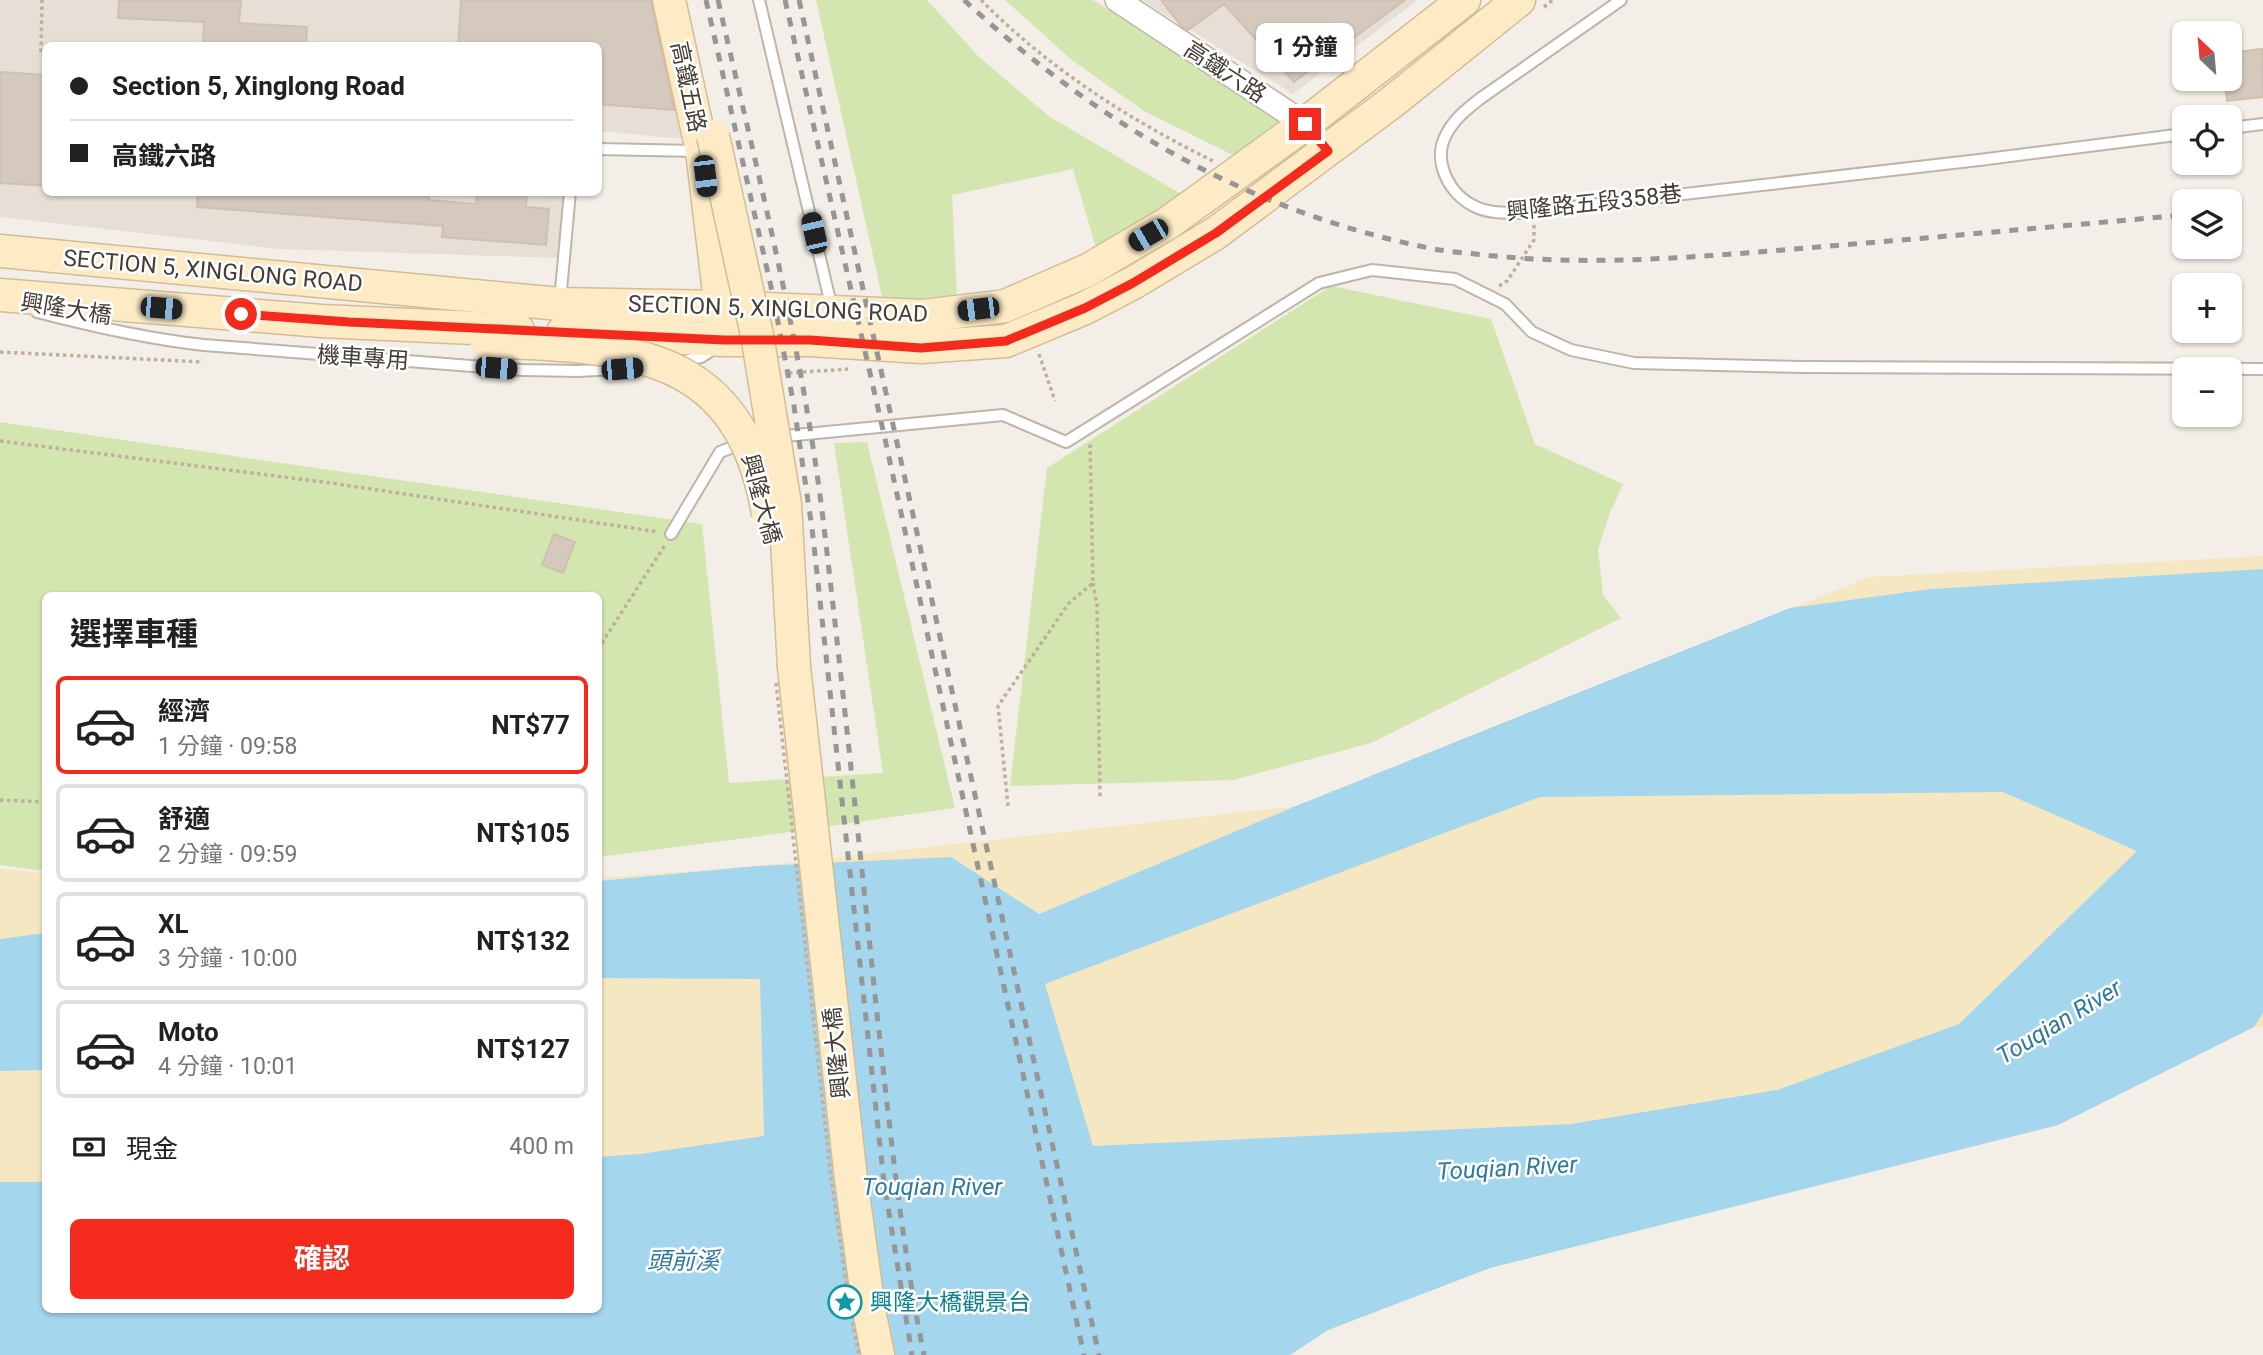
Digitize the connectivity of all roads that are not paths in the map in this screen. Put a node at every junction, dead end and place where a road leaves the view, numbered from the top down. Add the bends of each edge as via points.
1 (669, 0) edge
2 (683, 0) edge
3 (759, 0) edge
4 (1116, 0) edge
5 (1464, 0) edge
6 (1519, 0) edge
7 (1621, 0) edge
8 (1305, 124) junction
9 (2263, 124) edge
10 (2242, 127) edge
11 (2172, 136) edge
12 (707, 143) junction
13 (602, 149) edge
14 (1328, 151) junction
15 (570, 196) edge
16 (0, 251) edge
17 (0, 298) edge
18 (560, 304) junction
19 (721, 307) junction
20 (832, 312) junction
21 (724, 340) junction
22 (2263, 369) edge
23 (671, 534) road end
24 (784, 669) junction
25 (878, 1355) edge

1 - 12 street, 高鐵五路
2 - 12 street, 興隆大橋
3 - 20 lane
4 - 8 street, 高鐵六路
5 - 8 street, SECTION 5, XINGLONG ROAD
6 - 14 street, SECTION 5, XINGLONG ROAD
7 - 11 lane, 興隆路五段358巷, bridge via 1458,116 1445,135 1441,152 1443,168 1459,197 1496,213 1519,214
8 - 14 street, 高鐵六路
8 - 20 street, SECTION 5, XINGLONG ROAD via 1168,223 1088,270 1005,306 923,316
9 - 10 lane
12 - 13 lane
12 - 19 street, 高鐵五路
12 - 24 street, 興隆大橋, bridge via 757,335 785,504
14 - 21 street, SECTION 5, XINGLONG ROAD via 1216,233 1133,283 1006,341 921,348
15 - 18 lane
16 - 18 street, SECTION 5, XINGLONG ROAD
17 - 21 street, SECTION 5, XINGLONG ROAD via 322,321
17 - 24 street, 興隆大橋, bridge via 165,325 617,350 684,374 712,394 730,415 758,473 767,508
18 - 19 street, SECTION 5, XINGLONG ROAD
19 - 20 street, SECTION 5, XINGLONG ROAD
19 - 21 street, 高鐵五路
22 - 23 lane via 1634,363 1571,350 1532,332 1505,304 1455,279 1372,270 1319,283 1066,442 1003,415 756,439 720,452
24 - 25 street, 興隆大橋

